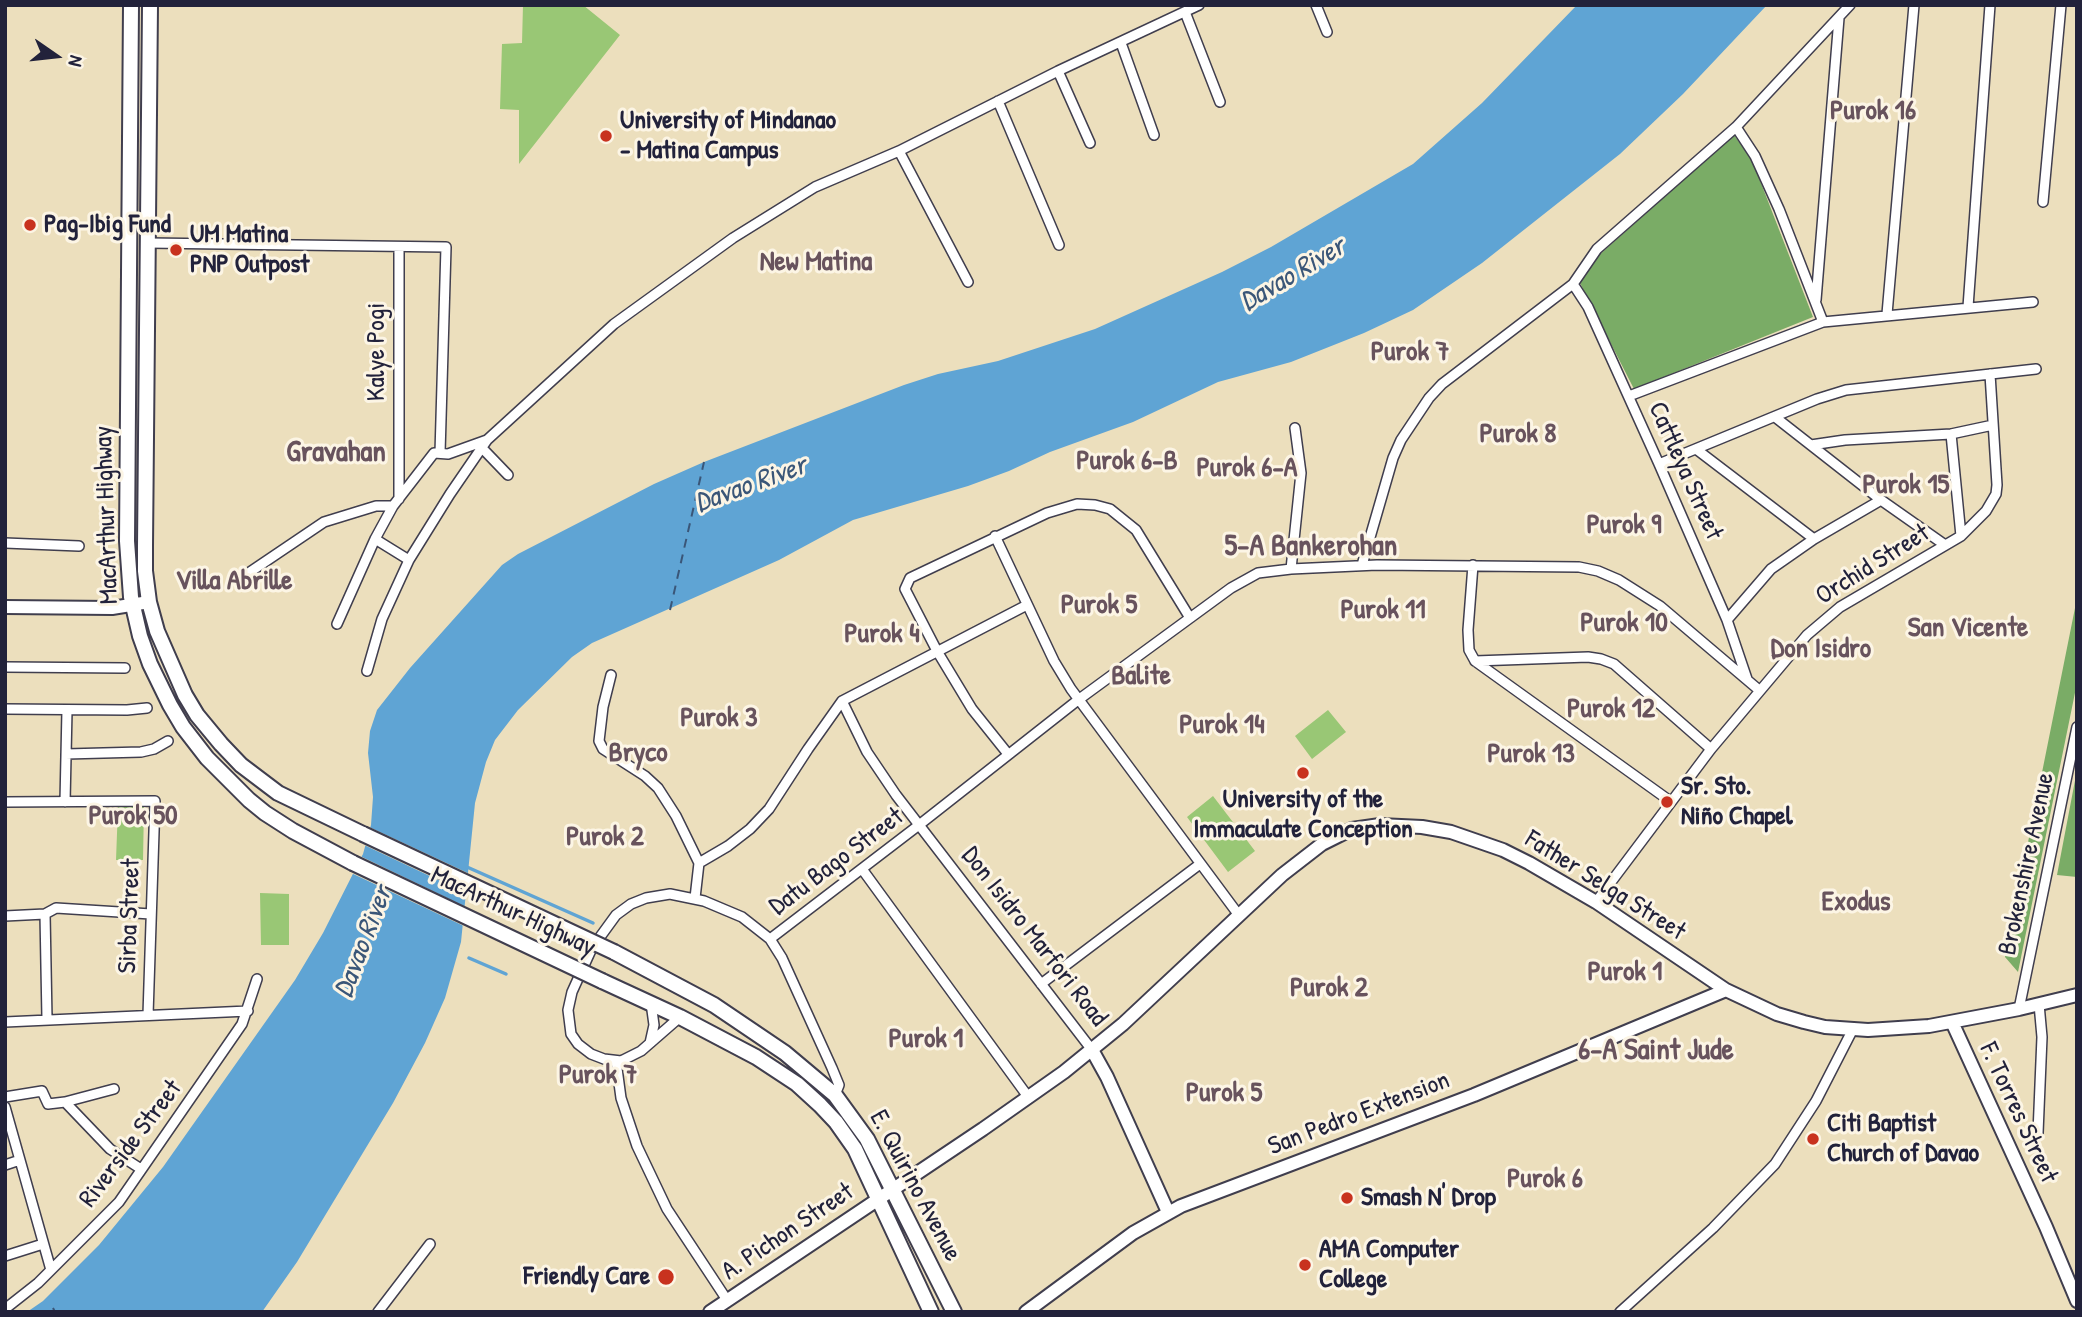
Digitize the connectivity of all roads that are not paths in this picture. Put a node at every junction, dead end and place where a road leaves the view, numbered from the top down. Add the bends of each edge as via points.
1 (131, 5) edge
2 (150, 5) edge
3 (1199, 5) edge
4 (1316, 5) edge
5 (1850, 5) edge
6 (1914, 5) edge
7 (1990, 5) edge
8 (2060, 5) edge
9 (1185, 12) junction
10 (1839, 18) junction
11 (1327, 32) dead end
12 (1121, 43) junction
13 (1058, 71) junction
14 (998, 101) junction
15 (1220, 102) dead end
16 (1736, 127) junction
17 (1154, 135) dead end
18 (1090, 143) dead end
19 (899, 151) junction
20 (2043, 202) dead end
21 (148, 243) junction
22 (1059, 245) dead end
23 (399, 247) junction
24 (968, 282) dead end
25 (1573, 284) junction
26 (1816, 300) junction
27 (2034, 302) dead end
28 (1968, 307) junction
29 (1887, 314) junction
30 (1823, 322) junction
31 (2036, 369) dead end
32 (1990, 374) junction
33 (1629, 396) junction
34 (1775, 417) junction
35 (1993, 425) junction
36 (1295, 428) dead end
37 (1951, 434) junction
38 (485, 444) junction
39 (1811, 445) junction
40 (1696, 449) junction
41 (440, 453) junction
42 (1659, 464) junction
43 (508, 475) dead end
44 (1881, 499) junction
45 (396, 503) junction
46 (1961, 536) junction
47 (995, 537) junction
48 (1814, 538) junction
49 (375, 539) junction
50 (5, 544) edge
51 (1945, 545) junction
52 (79, 546) dead end
53 (409, 560) junction
54 (1362, 565) junction
55 (1473, 565) junction
56 (1291, 569) junction
57 (247, 574) dead end
58 (149, 602) junction
59 (132, 605) junction
60 (1027, 605) junction
61 (5, 607) edge
62 (1190, 618) junction
63 (1727, 620) junction
64 (337, 624) dead end
65 (937, 651) junction
66 (1475, 661) junction
67 (5, 667) edge
68 (125, 668) dead end
69 (367, 671) dead end
70 (611, 676) dead end
71 (1748, 680) junction
72 (1759, 690) junction
73 (1078, 700) junction
74 (842, 701) junction
75 (147, 708) dead end
76 (5, 709) edge
77 (67, 710) junction
78 (2077, 727) edge
79 (168, 741) dead end
80 (1711, 749) junction
81 (66, 754) junction
82 (1008, 754) junction
83 (1670, 801) junction
84 (5, 802) edge
85 (65, 802) junction
86 (919, 825) junction
87 (699, 863) junction
88 (1200, 863) junction
89 (862, 869) junction
90 (695, 898) junction
91 (1596, 902) junction
92 (45, 914) junction
93 (151, 914) junction
94 (1238, 914) junction
95 (5, 916) edge
96 (771, 939) junction
97 (614, 952) joint
98 (257, 979) dead end
99 (602, 981) joint
100 (1041, 984) junction
101 (1726, 990) junction
102 (2077, 995) edge
103 (651, 1003) junction
104 (2039, 1004) junction
105 (2020, 1009) junction
106 (248, 1011) junction
107 (148, 1015) junction
108 (680, 1017) junction
109 (47, 1020) junction
110 (5, 1022) edge
111 (1952, 1022) junction
112 (1853, 1029) junction
113 (649, 1045) junction
114 (1092, 1050) junction
115 (616, 1061) junction
116 (114, 1089) dead end
117 (835, 1096) junction
118 (5, 1097) edge
119 (1029, 1098) junction
120 (65, 1102) junction
121 (5, 1107) edge
122 (2038, 1133) dead end
123 (20, 1160) junction
124 (5, 1165) edge
125 (141, 1169) junction
126 (892, 1190) junction
127 (878, 1199) junction
128 (1168, 1212) junction
129 (43, 1244) junction
130 (430, 1244) dead end
131 (5, 1256) edge
132 (51, 1270) junction
133 (727, 1300) junction
134 (2077, 1301) edge
135 (5, 1309) edge
136 (378, 1312) edge
137 (710, 1312) edge
138 (931, 1312) edge
139 (954, 1312) edge
140 (1026, 1312) edge
141 (1620, 1312) edge

1 - 59 main road, MacArthur Highway via 127,541
2 - 21 main road, MacArthur Highway
3 - 9 street
4 - 11 street
5 - 10 street
6 - 29 street
7 - 28 street
8 - 20 street
9 - 12 street
9 - 15 street
10 - 16 street
10 - 26 street
12 - 13 street
12 - 17 street
13 - 14 street
13 - 18 street
14 - 19 street
14 - 22 street
16 - 25 street via 1597,249
16 - 26 street via 1755,156
19 - 24 street
19 - 38 street via 815,187 733,238 614,324
21 - 23 street
21 - 58 main road, MacArthur Highway via 145,571
23 - 41 street via 446,247
23 - 45 street, Kalye Pogi
25 - 33 street, Cattleya Street
25 - 54 street via 1442,384 1418,412 1393,458
26 - 30 street
27 - 28 street
28 - 29 street
29 - 30 street
30 - 33 street
31 - 32 street
32 - 34 street via 1846,390
32 - 35 street, Orchid Street
33 - 42 street, Cattleya Street
34 - 39 street
34 - 40 street
35 - 37 street
35 - 46 street, Orchid Street via 1996,494
36 - 56 street via 1301,473
37 - 39 street
37 - 46 street
38 - 41 street
38 - 43 street
38 - 53 street
39 - 44 street
40 - 42 street
40 - 48 street
41 - 45 street via 434,453
42 - 63 street, Cattleya Street
44 - 48 street
44 - 51 street
45 - 49 street
45 - 57 street via 324,522
46 - 51 street, Orchid Street
47 - 60 street
47 - 62 street via 1061,507 1077,504 1110,509 1147,544
47 - 65 street via 906,583
48 - 63 street via 1771,569
49 - 53 street
49 - 64 street
50 - 52 street
51 - 72 street, Orchid Street via 1829,615
53 - 69 street via 382,619
54 - 55 street, Datu Bago Street
54 - 56 street, Datu Bago Street
55 - 66 street via 1468,630
55 - 71 street, Datu Bago Street via 1598,571 1660,606
56 - 62 street, Datu Bago Street via 1245,579
58 - 59 main road
58 - 97 main road, MacArthur Highway, bridge via 157,631 197,715 241,765 278,793
59 - 61 main road
59 - 99 main road, MacArthur Highway, bridge via 160,687 183,727 207,758 265,813 353,863
60 - 65 street
60 - 73 street
62 - 73 street, Datu Bago Street
63 - 71 street, Cattleya Street
65 - 74 street
65 - 82 street via 972,709
66 - 80 street via 1601,659 1614,664
66 - 83 street
67 - 68 street
70 - 87 street via 599,741 603,749 658,788
71 - 72 street, Datu Bago Street
72 - 80 street, Orchid Street
73 - 82 street, Datu Bago Street
73 - 88 street
74 - 86 street, Don Isidro Marfori Road via 867,751
74 - 87 street via 769,809 728,846
75 - 77 street
76 - 77 street
77 - 81 street
78 - 105 street, Brokenshire Avenue
79 - 81 street via 141,752
80 - 83 street, Orchid Street
81 - 85 street
82 - 86 street, Datu Bago Street
83 - 91 street, Orchid Street
84 - 85 street, Sirba Street
85 - 93 street, Sirba Street via 155,801
86 - 89 street, Datu Bago Street
86 - 100 street, Don Isidro Marfori Road
87 - 90 street
88 - 94 street
88 - 100 street
89 - 96 street, Datu Bago Street
89 - 119 street
90 - 96 street, Datu Bago Street via 742,917
90 - 115 street, Datu Bago Street via 670,894 631,904 608,923 583,965 568,1010 571,1034 591,1054
91 - 94 main road, Father Selga Street via 1529,863 1477,840 1422,827 1380,825 1352,829 1322,844
91 - 101 main road, Father Selga Street
92 - 93 street via 56,908
92 - 95 street
92 - 109 street
93 - 107 street, Sirba Street
94 - 114 main road, Father Selga Street
96 - 117 street via 839,1085
97 - 117 main road, E. Quirino Avenue via 715,1005 785,1053
98 - 106 street, Riverside Street
99 - 103 main road, E. Quirino Avenue
100 - 114 street, Don Isidro Marfori Road
101 - 112 main road, Father Selga Street via 1791,1018
101 - 128 main road, San Pedro Extension via 1474,1095
102 - 104 main road, Father Selga Street
103 - 108 main road, E. Quirino Avenue
103 - 113 street via 654,1025
104 - 105 main road, Father Selga Street
104 - 122 street
105 - 111 main road, Father Selga Street
106 - 107 street
106 - 125 street, Riverside Street
107 - 109 street
108 - 113 street
108 - 127 main road, E. Quirino Avenue via 773,1067 820,1105 848,1137
109 - 110 street
111 - 112 main road, Father Selga Street
111 - 134 main road, F. Torres Street
112 - 141 street via 1816,1101 1775,1164
113 - 115 street via 631,1058
114 - 119 main road, Father Selga Street
114 - 128 main road, Don Isidro Marfori Road
115 - 133 street via 621,1098 637,1146 667,1209
116 - 120 street
117 - 126 main road, E. Quirino Avenue via 867,1139
118 - 120 street via 42,1091 48,1104
119 - 126 main road, A. Pichon Street
120 - 125 street via 110,1149
121 - 123 street
123 - 124 street
123 - 129 street
125 - 132 street, Riverside Street via 119,1202
126 - 127 main road, A. Pichon Street
126 - 139 main road, E. Quirino Avenue
127 - 133 main road, A. Pichon Street
127 - 138 main road, E. Quirino Avenue
128 - 140 main road, San Pedro Extension
129 - 131 street
129 - 132 street
130 - 136 street
132 - 135 street, Riverside Street
133 - 137 main road, A. Pichon Street

